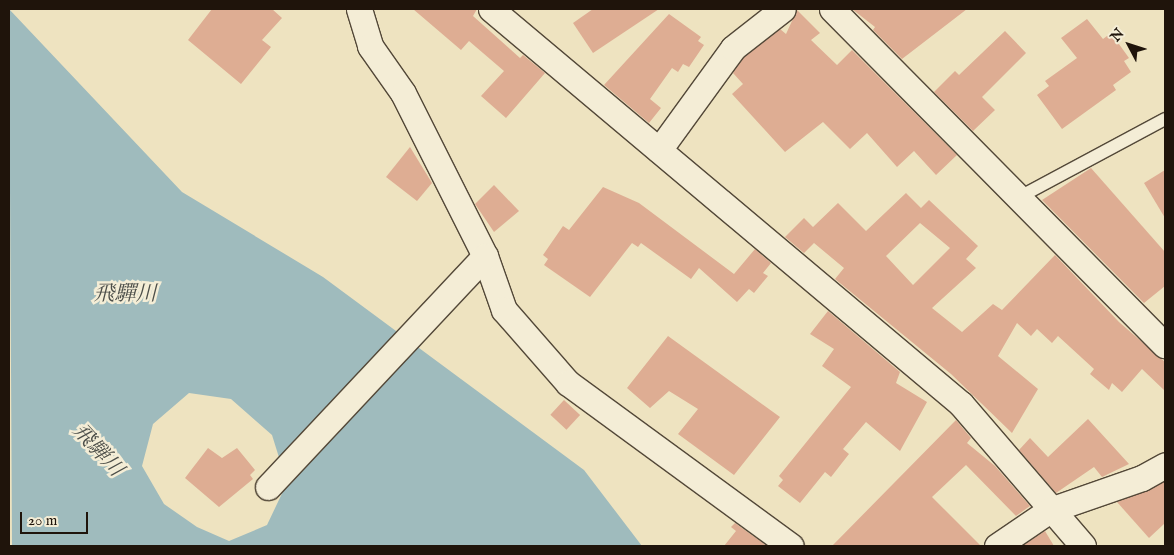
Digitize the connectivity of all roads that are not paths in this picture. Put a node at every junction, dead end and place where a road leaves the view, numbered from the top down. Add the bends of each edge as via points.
1 (359, 9) edge
2 (491, 9) edge
3 (783, 9) edge
4 (832, 9) edge
5 (1165, 119) edge
6 (659, 150) junction
7 (1016, 199) junction
8 (485, 256) junction
9 (1165, 345) edge
10 (1165, 465) edge
11 (268, 487) dead end
12 (1050, 510) junction
13 (791, 546) edge
14 (997, 546) edge
15 (1083, 546) edge

1 - 8 street via 370,46 403,93
2 - 6 street
3 - 6 street via 732,48
4 - 7 street
5 - 7 lane
6 - 12 street via 961,404
7 - 9 street
8 - 11 street via 420,320
8 - 13 street via 504,310 568,383
10 - 12 street via 1142,478
12 - 14 street
12 - 15 street

